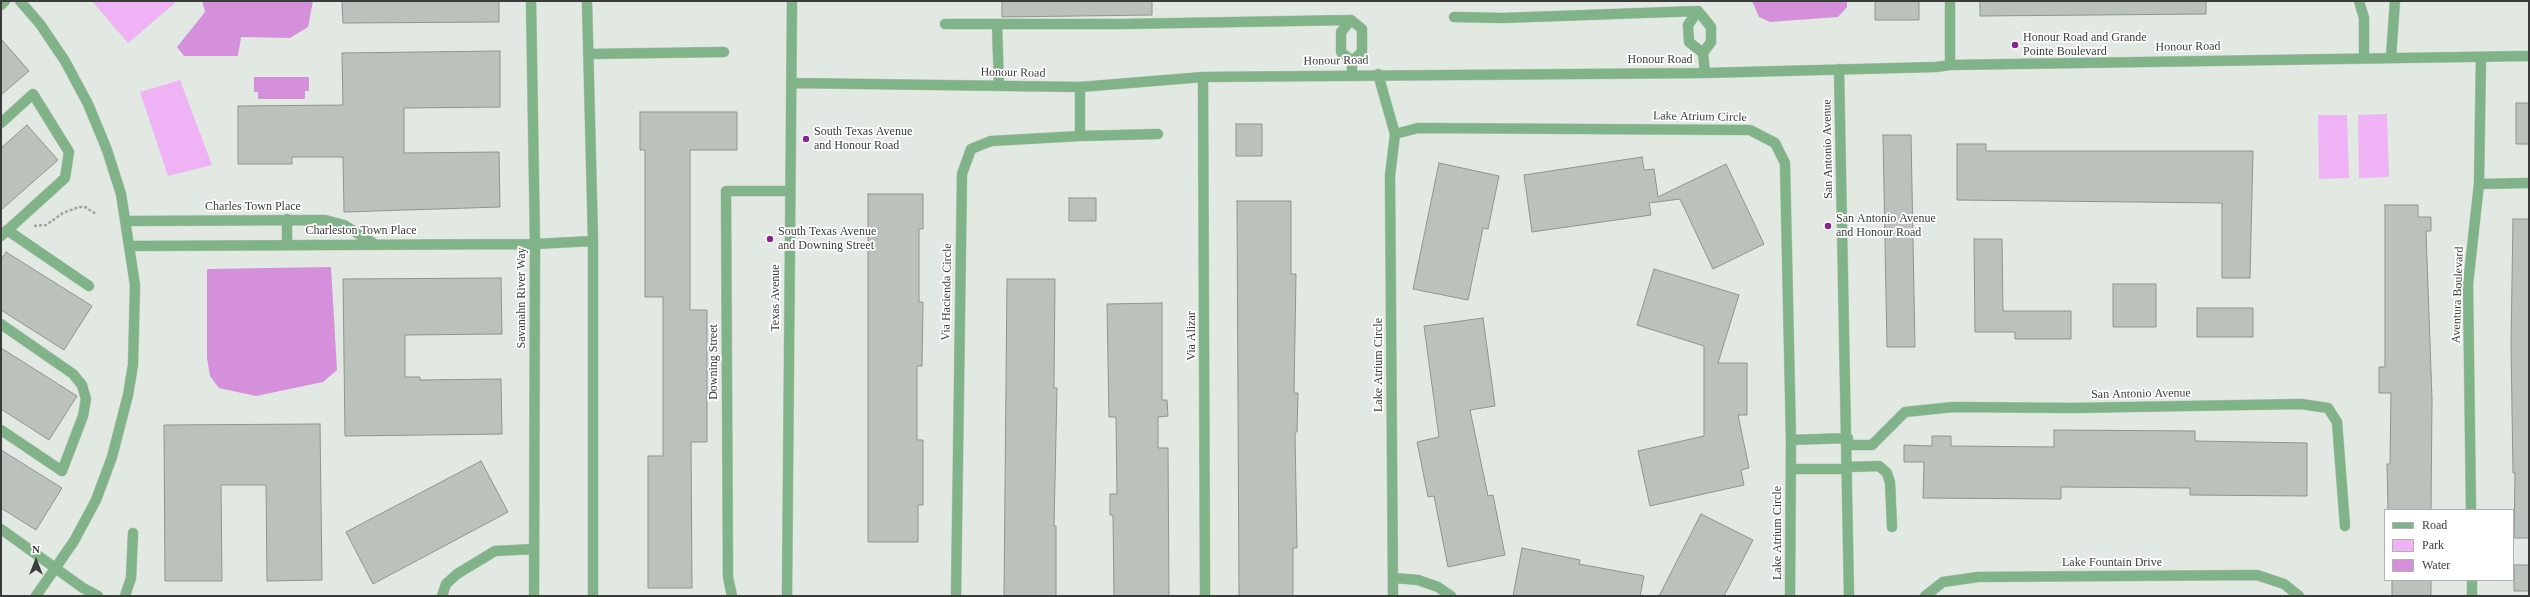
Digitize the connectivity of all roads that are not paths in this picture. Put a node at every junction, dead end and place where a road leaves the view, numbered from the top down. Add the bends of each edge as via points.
1 (5, 1) edge
2 (20, 1) edge
3 (531, 1) edge
4 (587, 1) edge
5 (792, 1) edge
6 (1950, 1) edge
7 (2359, 1) edge
8 (2396, 1) edge
9 (1, 5) edge
10 (1698, 11) junction
11 (1454, 17) dead end
12 (1351, 20) junction
13 (944, 24) dead end
14 (998, 24) junction
15 (724, 52) dead end
16 (1703, 53) junction
17 (588, 54) junction
18 (2481, 56) junction
19 (2529, 56) edge
20 (2391, 57) junction
21 (2364, 58) junction
22 (1352, 61) junction
23 (1950, 65) junction
24 (1839, 69) junction
25 (1705, 73) junction
26 (1352, 74) junction
27 (1378, 74) junction
28 (1203, 76) junction
29 (792, 83) junction
30 (998, 86) junction
31 (1080, 87) junction
32 (1, 122) edge
33 (1158, 134) dead end
34 (1395, 134) junction
35 (1080, 136) junction
36 (2529, 183) edge
37 (2479, 184) junction
38 (790, 192) junction
39 (287, 219) junction
40 (127, 221) junction
41 (4, 233) edge
42 (593, 241) junction
43 (373, 243) junction
44 (287, 244) junction
45 (535, 244) junction
46 (130, 246) junction
47 (89, 286) dead end
48 (1, 324) edge
49 (1, 430) edge
50 (1791, 440) junction
51 (1848, 442) junction
52 (1848, 468) junction
53 (1791, 469) junction
54 (2471, 509) edge
55 (2345, 526) dead end
56 (1892, 527) dead end
57 (1, 529) edge
58 (133, 533) dead end
59 (534, 549) junction
60 (56, 568) junction
61 (1394, 578) junction
62 (2472, 581) edge
63 (36, 596) edge
64 (98, 596) edge
65 (125, 596) edge
66 (442, 596) edge
67 (534, 596) edge
68 (593, 596) edge
69 (732, 596) edge
70 (787, 596) edge
71 (956, 596) edge
72 (1205, 596) edge
73 (1393, 596) edge
74 (1451, 596) edge
75 (1790, 596) edge
76 (1849, 596) edge
77 (1925, 596) edge
78 (2299, 596) edge
79 (2472, 596) edge

1 - 9 street
2 - 40 street via 40,24 65,61 88,104 107,150
3 - 45 street, Savanahn River Way
4 - 17 street
5 - 29 street, Texas Avenue
6 - 23 street
7 - 21 street via 2364,18
8 - 20 street
10 - 11 street via 1503,18
10 - 16 street via 1711,26 1711,42
10 - 16 street via 1688,25 1689,42
12 - 14 street
12 - 22 street via 1341,32 1341,52
12 - 22 street via 1362,30 1362,52
13 - 14 street
14 - 30 street
15 - 17 street
16 - 25 street
17 - 42 street
18 - 19 street, Honour Road
18 - 20 street, Honour Road
18 - 37 street, Aventura Boulevard
20 - 21 street, Honour Road
21 - 23 street, Honour Road
22 - 26 street
23 - 24 street, Honour Road
24 - 25 street, Honour Road
24 - 51 street, San Antonio Avenue
25 - 27 street, Honour Road
26 - 27 street, Honour Road
26 - 28 street, Honour Road
27 - 34 street, Lake Atrium Circle
28 - 31 street, Honour Road
28 - 72 street, Via Alizar
29 - 30 street, Honour Road
29 - 38 street, Texas Avenue
30 - 31 street, Honour Road
31 - 35 street
32 - 41 street via 33,94 69,152 65,178
33 - 35 street, Via Hacienda Circle
34 - 50 street, Lake Atrium Circle via 1418,128 1750,130 1775,143 1786,163
34 - 61 street, Lake Atrium Circle via 1390,176
35 - 71 street, Via Hacienda Circle via 991,141 971,149 962,174
36 - 37 street
37 - 54 street, Aventura Boulevard via 2468,284
38 - 69 street, Downing Street via 726,192 728,578
38 - 70 street, Texas Avenue
39 - 40 street, Charles Town Place
39 - 43 street, Charles Town Place via 325,220 344,225
39 - 44 street
40 - 46 street
41 - 47 street
42 - 45 street, Charleston Town Place
42 - 68 street
43 - 44 street, Charleston Town Place
43 - 45 street, Charleston Town Place
44 - 46 street, Charleston Town Place
45 - 59 street, Savanahn River Way
46 - 60 street via 135,285 135,334 128,395 112,457 96,500
48 - 49 street via 73,374 82,385 86,399 83,416 62,471
50 - 51 street
50 - 53 street, Lake Atrium Circle
51 - 52 street, San Antonio Avenue
51 - 55 street, San Antonio Avenue via 1872,445 1906,412 1953,407 2074,408 2301,404 2328,408 2337,422
52 - 53 street, Lake Atrium Circle
52 - 56 street, Lake Atrium Circle via 1879,466 1887,472 1890,482
52 - 76 street, San Antonio Avenue
53 - 75 street, Lake Atrium Circle
57 - 60 street
58 - 65 street via 131,578
59 - 66 street via 495,551 457,574 446,584
59 - 67 street, Savanahn River Way
60 - 63 street
60 - 64 street
61 - 73 street, Lake Atrium Circle
61 - 74 street via 1418,580 1438,587
62 - 79 street
77 - 78 street, Lake Fountain Drive via 1943,582 1978,578 2257,575 2284,584

